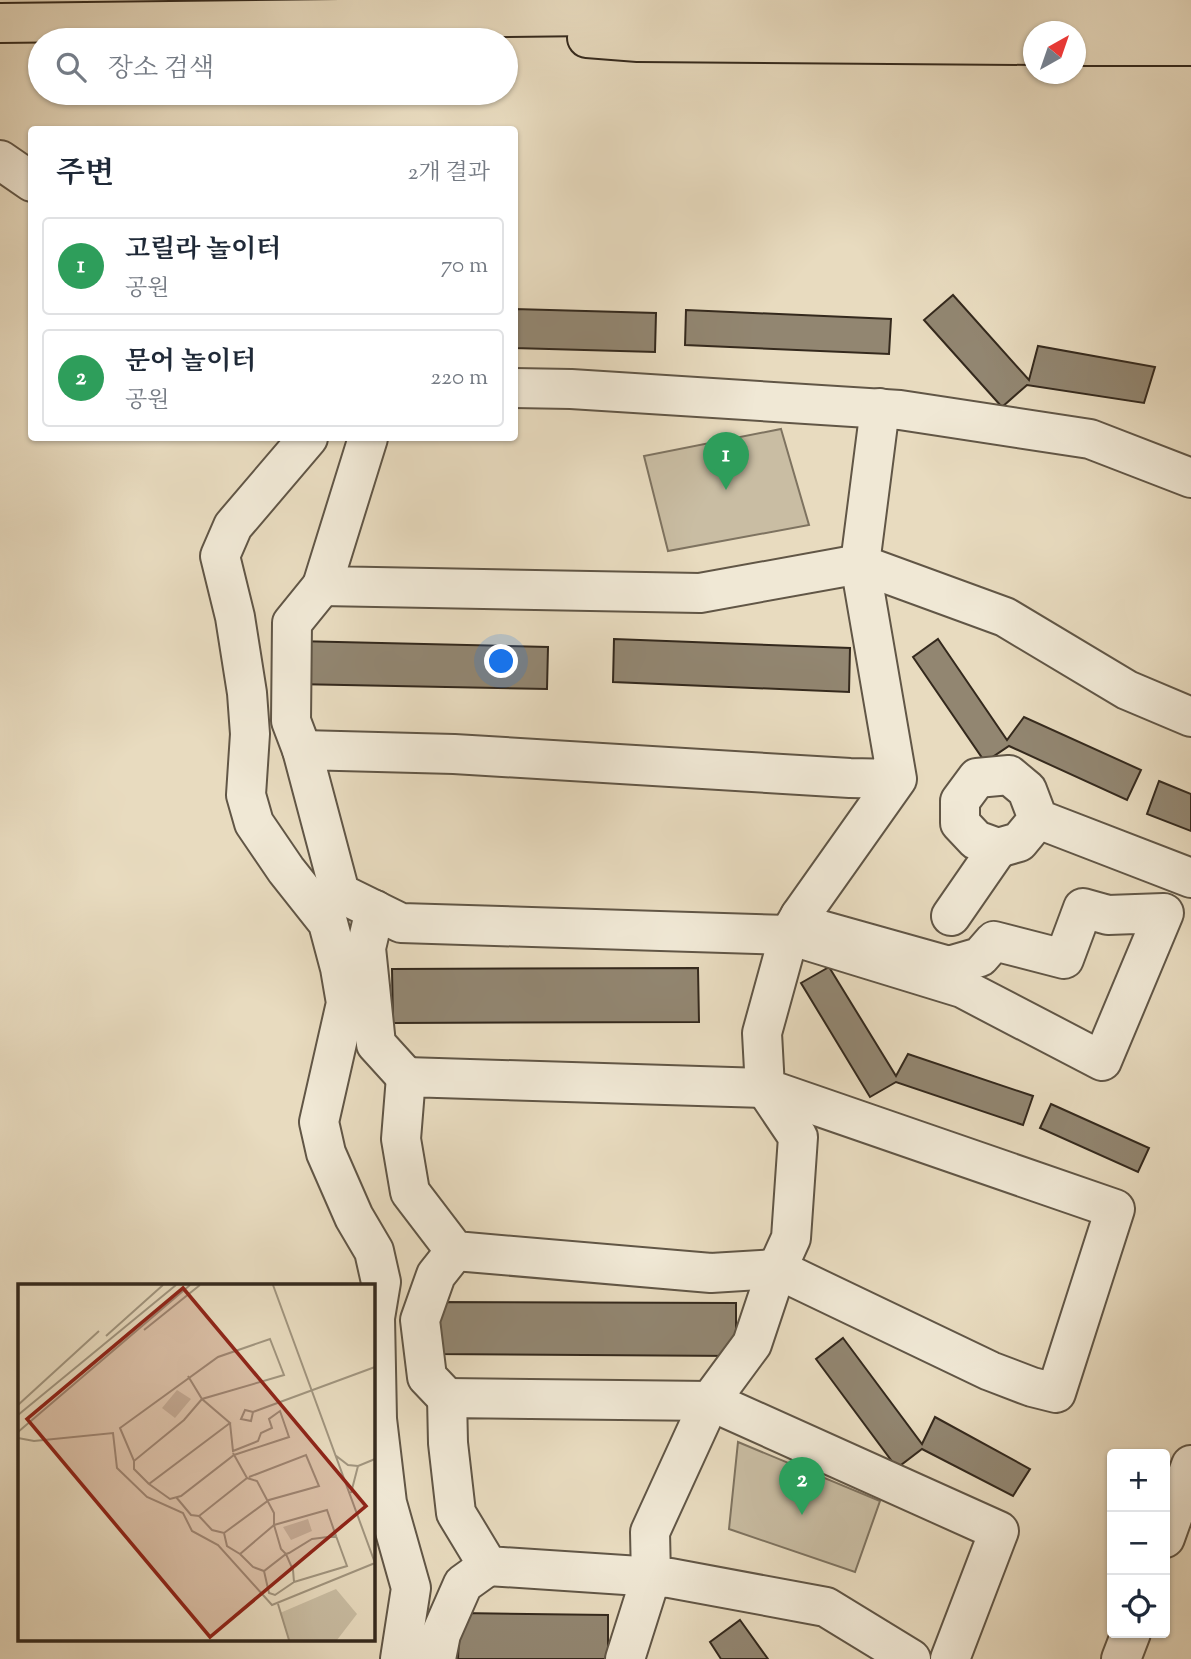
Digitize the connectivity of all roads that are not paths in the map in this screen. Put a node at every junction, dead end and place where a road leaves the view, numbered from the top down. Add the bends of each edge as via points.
1 (1191, 9) edge
2 (351, 18) junction
3 (0, 23) edge
4 (471, 28) edge
5 (518, 32) edge
6 (1023, 45) edge
7 (1086, 46) edge
8 (1191, 46) edge
9 (0, 160) edge
10 (28, 179) edge
11 (518, 388) edge
12 (880, 408) junction
13 (305, 441) edge
14 (367, 441) edge
15 (1191, 478) edge
16 (860, 564) junction
17 (322, 586) junction
18 (1191, 717) edge
19 (302, 750) junction
20 (897, 779) junction
21 (1038, 819) junction
22 (998, 848) junction
23 (1191, 878) edge
24 (375, 910) junction
25 (951, 916) dead end
26 (795, 925) junction
27 (406, 1077) junction
28 (765, 1088) junction
29 (455, 1251) junction
30 (777, 1269) junction
31 (447, 1398) junction
32 (709, 1401) junction
33 (1191, 1465) edge
34 (1170, 1524) edge
35 (1191, 1525) edge
36 (1170, 1549) edge
37 (488, 1566) junction
38 (651, 1577) junction
39 (1129, 1638) edge
40 (400, 1659) edge
41 (436, 1659) edge
42 (625, 1659) edge
43 (911, 1659) edge
44 (950, 1659) edge
45 (1121, 1659) edge

1 - 2 main road
2 - 3 main road
2 - 4 main road
5 - 6 main road via 638,42
7 - 8 main road
9 - 10 street
11 - 12 street
12 - 15 street via 1090,439
12 - 16 street
13 - 40 street via 233,526 220,556 247,693 246,796 254,823 328,923 346,1003 318,1122 326,1153 374,1251 381,1282 375,1318 377,1419 387,1503 411,1588
14 - 17 street
16 - 17 street via 700,593
16 - 18 street via 1005,617 1127,690
16 - 20 street
17 - 19 street via 292,623 291,721
19 - 20 street
19 - 24 street via 340,893
20 - 26 street
21 - 22 street via 1019,842
21 - 22 street via 1027,790 1009,775 977,778 960,801 960,823 976,840
21 - 23 street
22 - 25 street
24 - 26 street via 401,923
24 - 27 street via 366,948 376,1044
26 - 26 street via 962,988 1102,1061 1164,913 1108,915 1083,908 1064,960 994,941 980,957 949,965
26 - 28 street via 762,1034
27 - 28 street
27 - 29 street via 401,1139 411,1192
28 - 30 street via 798,1137 791,1238
28 - 30 street via 1115,1209 1056,1393 990,1371
29 - 30 street via 711,1273
29 - 31 street via 436,1275 420,1320 427,1377
30 - 32 street via 752,1344
31 - 32 street
31 - 37 street via 456,1513
32 - 38 street via 650,1532
32 - 44 street via 999,1531
33 - 34 street
35 - 36 street
37 - 38 street
37 - 41 street via 463,1584 441,1634
38 - 42 street
38 - 43 street via 826,1607
39 - 45 street

